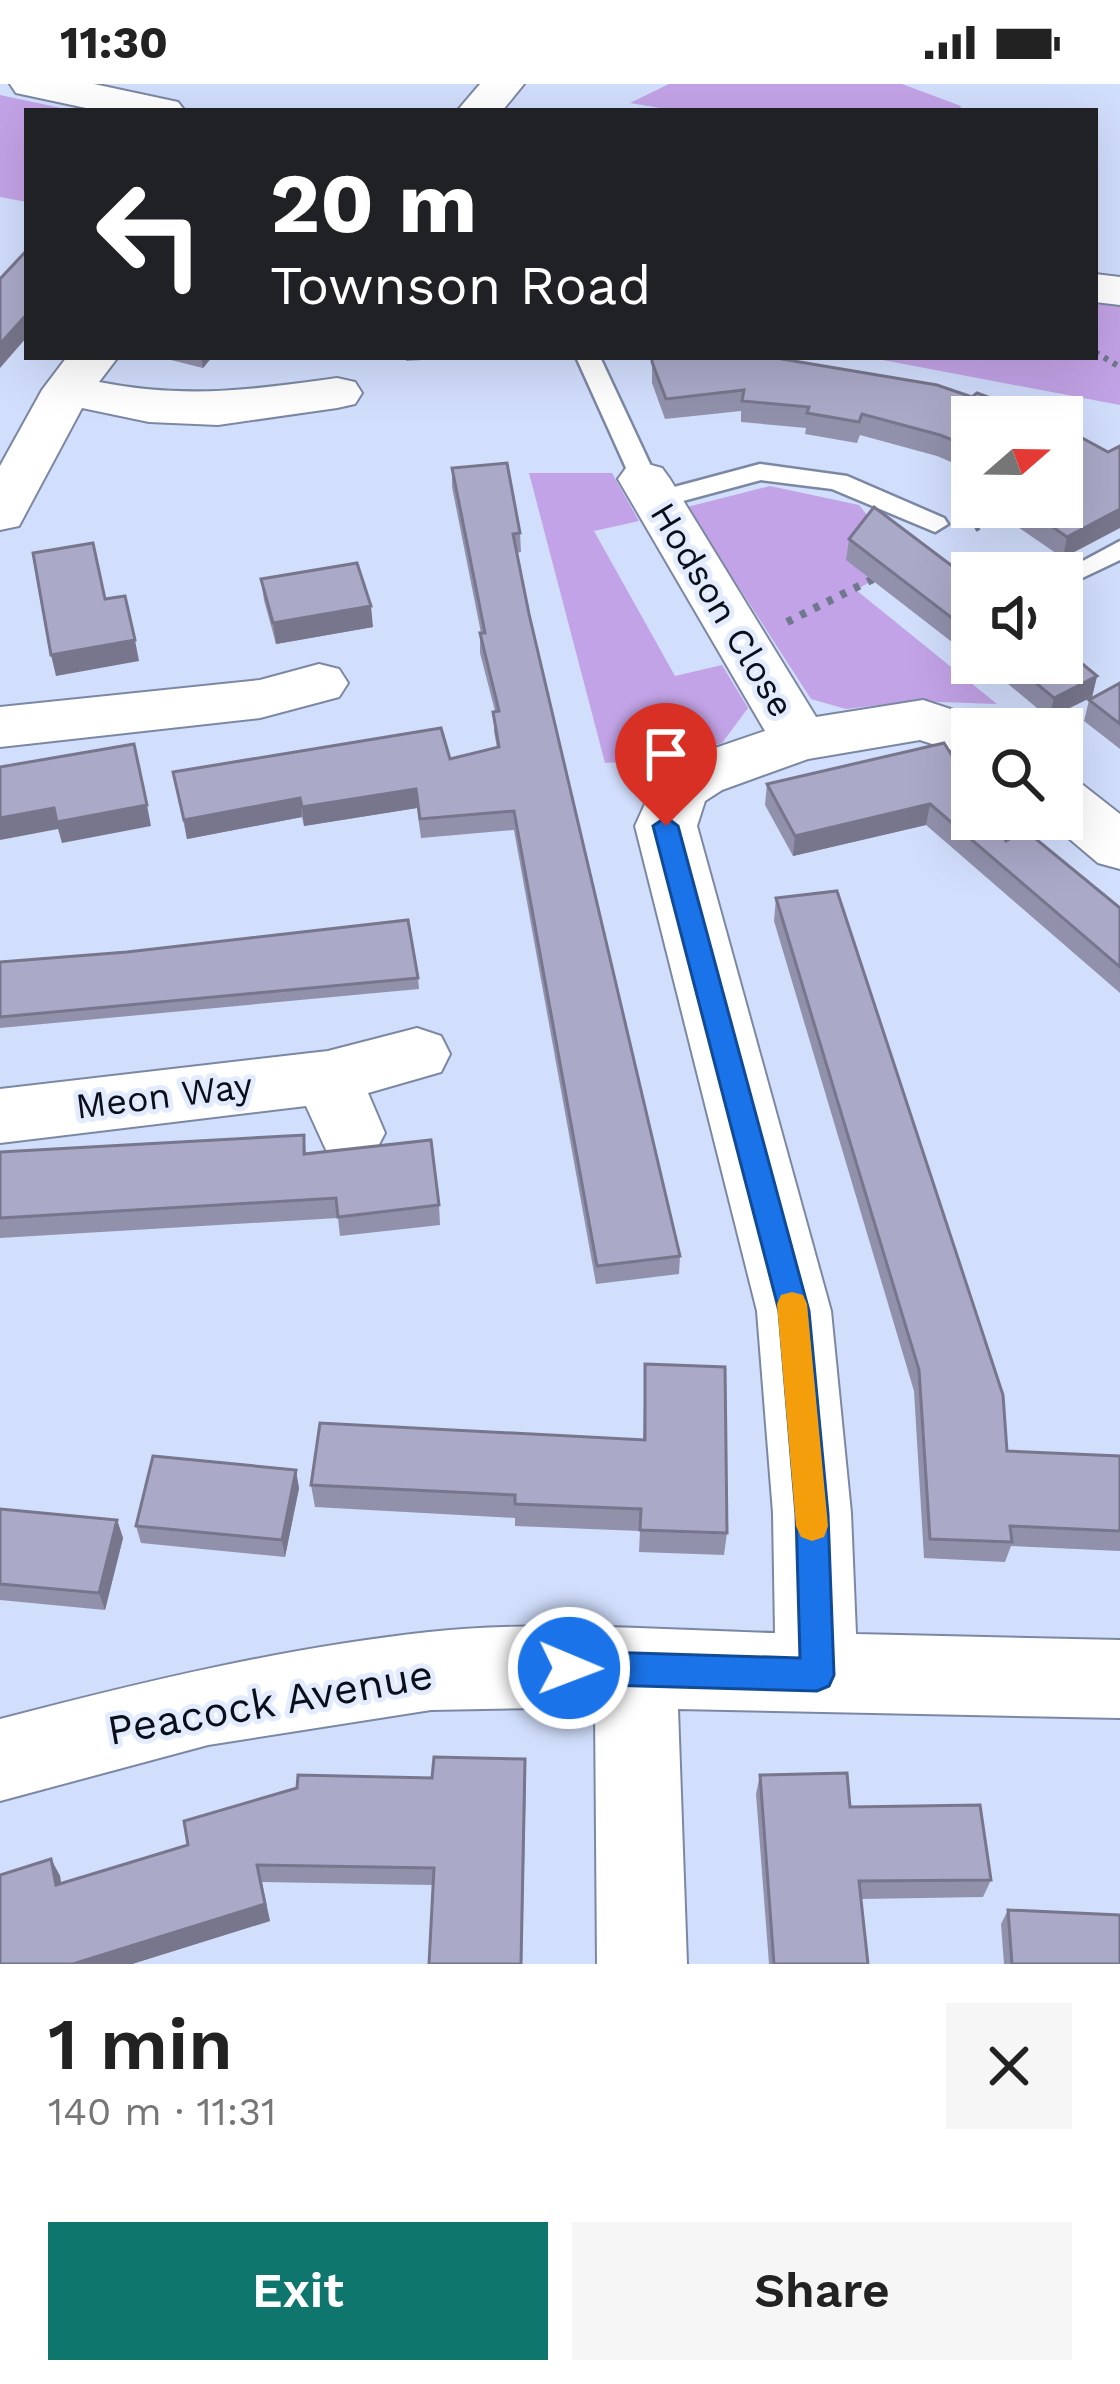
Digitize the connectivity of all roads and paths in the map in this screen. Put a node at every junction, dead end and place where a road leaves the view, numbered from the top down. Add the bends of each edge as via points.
1 (32, 84) edge
2 (503, 84) edge
3 (148, 108) edge
4 (482, 108) edge
5 (589, 360) edge
6 (80, 374) edge
7 (337, 393) dead end
8 (14, 464) edge
9 (651, 490) junction
10 (0, 514) edge
11 (954, 528) edge
12 (945, 531) joint
13 (1120, 549) edge
14 (1083, 568) edge
15 (892, 570) edge
16 (742, 644) junction
17 (320, 683) dead end
18 (0, 727) edge
19 (951, 730) edge
20 (800, 740) junction
21 (1083, 817) edge
22 (1120, 847) edge
23 (417, 1054) dead end
24 (0, 1116) edge
25 (636, 1669) junction
26 (817, 1675) junction
27 (1120, 1679) edge
28 (0, 1760) edge
29 (642, 1964) edge

1 - 3 street
2 - 4 street
5 - 9 lane
6 - 7 street via 149,407 293,422
6 - 8 street
8 - 10 street
9 - 12 lane via 760,472 838,482
9 - 16 street, Hodson Close
11 - 12 path
13 - 14 lane
15 - 16 path
16 - 20 street, Hodson Close
17 - 18 street via 268,724
19 - 20 street via 923,720
20 - 26 street via 701,775 680,790 666,826 794,1311
21 - 22 street
23 - 24 street, Meon Way via 340,1105
25 - 26 street, Peacock Avenue
25 - 28 street, Peacock Avenue via 344,1681 208,1705
25 - 29 street
26 - 27 street, Peacock Avenue

